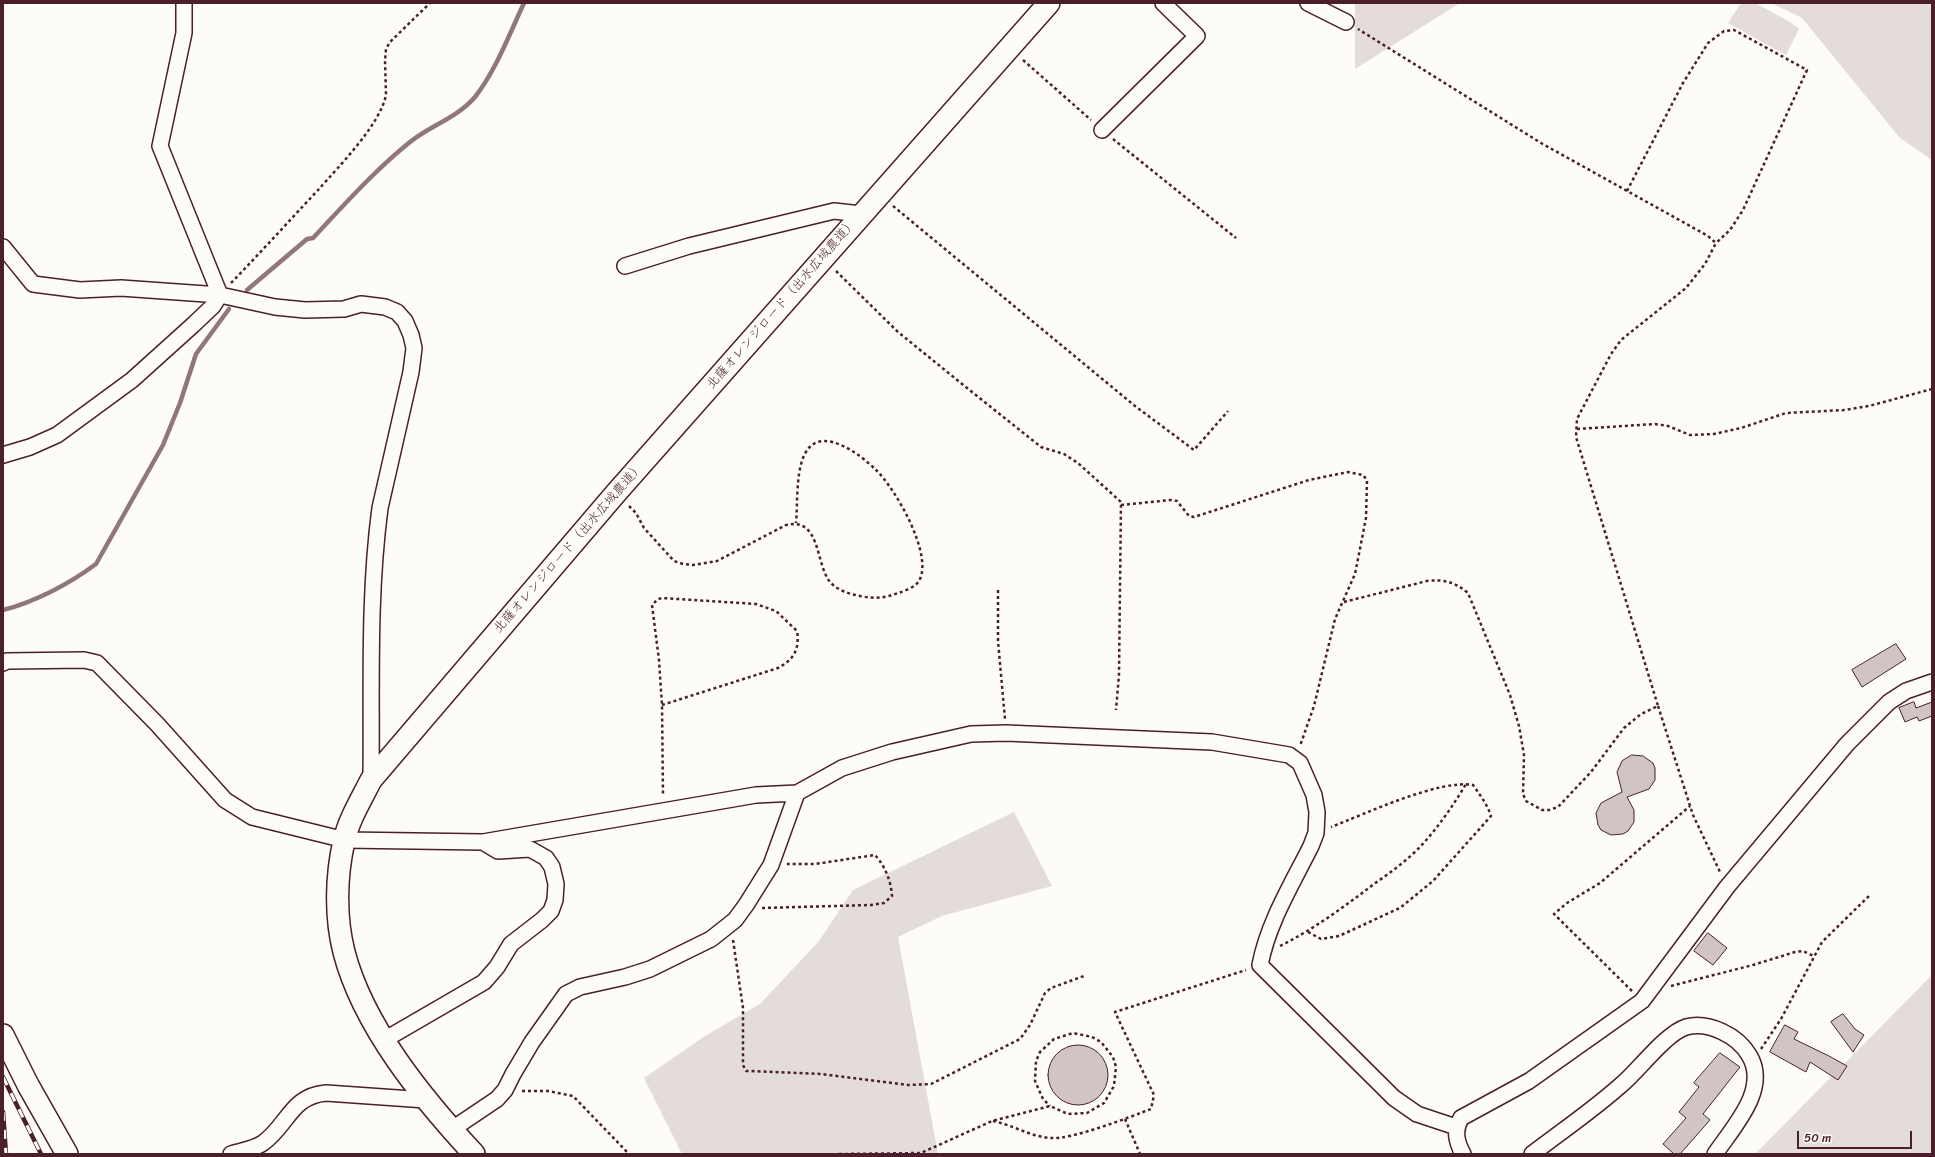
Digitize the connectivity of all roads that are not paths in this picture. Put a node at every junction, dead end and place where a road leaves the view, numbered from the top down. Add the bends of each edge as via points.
1 (184, 3) edge
2 (1048, 3) edge
3 (1163, 3) edge
4 (1308, 3) edge
5 (1346, 22) road end
6 (1102, 130) road end
7 (861, 214) junction
8 (3, 247) edge
9 (625, 266) dead end
10 (220, 295) junction
11 (3, 455) edge
12 (3, 664) edge
13 (1932, 682) edge
14 (371, 780) junction
15 (797, 793) junction
16 (345, 840) junction
17 (483, 842) junction
18 (3, 1035) edge
19 (384, 1040) junction
20 (426, 1100) junction
21 (1456, 1127) junction
22 (451, 1130) junction
23 (250, 1151) edge
24 (63, 1154) edge
25 (67, 1154) edge
26 (231, 1154) edge
27 (474, 1154) edge
28 (1463, 1154) edge
29 (1532, 1154) edge
30 (1714, 1154) edge

1 - 10 street via 184,33 160,146
2 - 7 street, 北薩オレンジロード（出水広域農道）
3 - 6 street via 1197,36
4 - 5 street
7 - 9 street via 834,211 689,246
7 - 14 street, 北薩オレンジロード（出水広域農道） via 616,492
8 - 10 street via 32,284 80,290 121,288
10 - 11 street via 193,325 132,380 57,435
10 - 14 street via 275,307 306,310 344,309 361,304 385,307 397,312 405,321 411,335 414,348 411,372 377,529 373,603
12 - 16 street via 7,661 76,660 97,663 157,724 225,800 252,817
13 - 21 street via 1906,691 1889,702 1847,744 1727,887 1642,1001 1529,1081 1461,1118
14 - 16 street, 北薩オレンジロード（出水広域農道） via 355,811
15 - 17 street via 756,795
15 - 21 street via 842,768 892,752 971,734 1006,733 1212,742 1289,755 1300,763 1314,795 1317,812 1316,833 1272,923 1261,958 1394,1098 1417,1114
15 - 22 street via 771,865 735,920 711,939 650,969 580,987 566,994 532,1042 505,1090 497,1099
16 - 17 street
16 - 19 street, 北薩オレンジロード（出水広域農道） via 338,892 344,952 359,996
17 - 19 street via 498,851 530,849 546,858 552,867 556,884 551,911 511,944 484,982
18 - 25 street
19 - 20 street, 北薩オレンジロード（出水広域農道）
20 - 22 street, 北薩オレンジロード（出水広域農道）
20 - 23 street via 314,1094 293,1109 281,1126
21 - 28 street via 1456,1136
22 - 27 street, 北薩オレンジロード（出水広域農道）
23 - 26 street
24 - 25 street
29 - 30 street via 1621,1086 1674,1033 1687,1027 1703,1026 1719,1030 1736,1039 1752,1059 1756,1075 1754,1092 1747,1106

